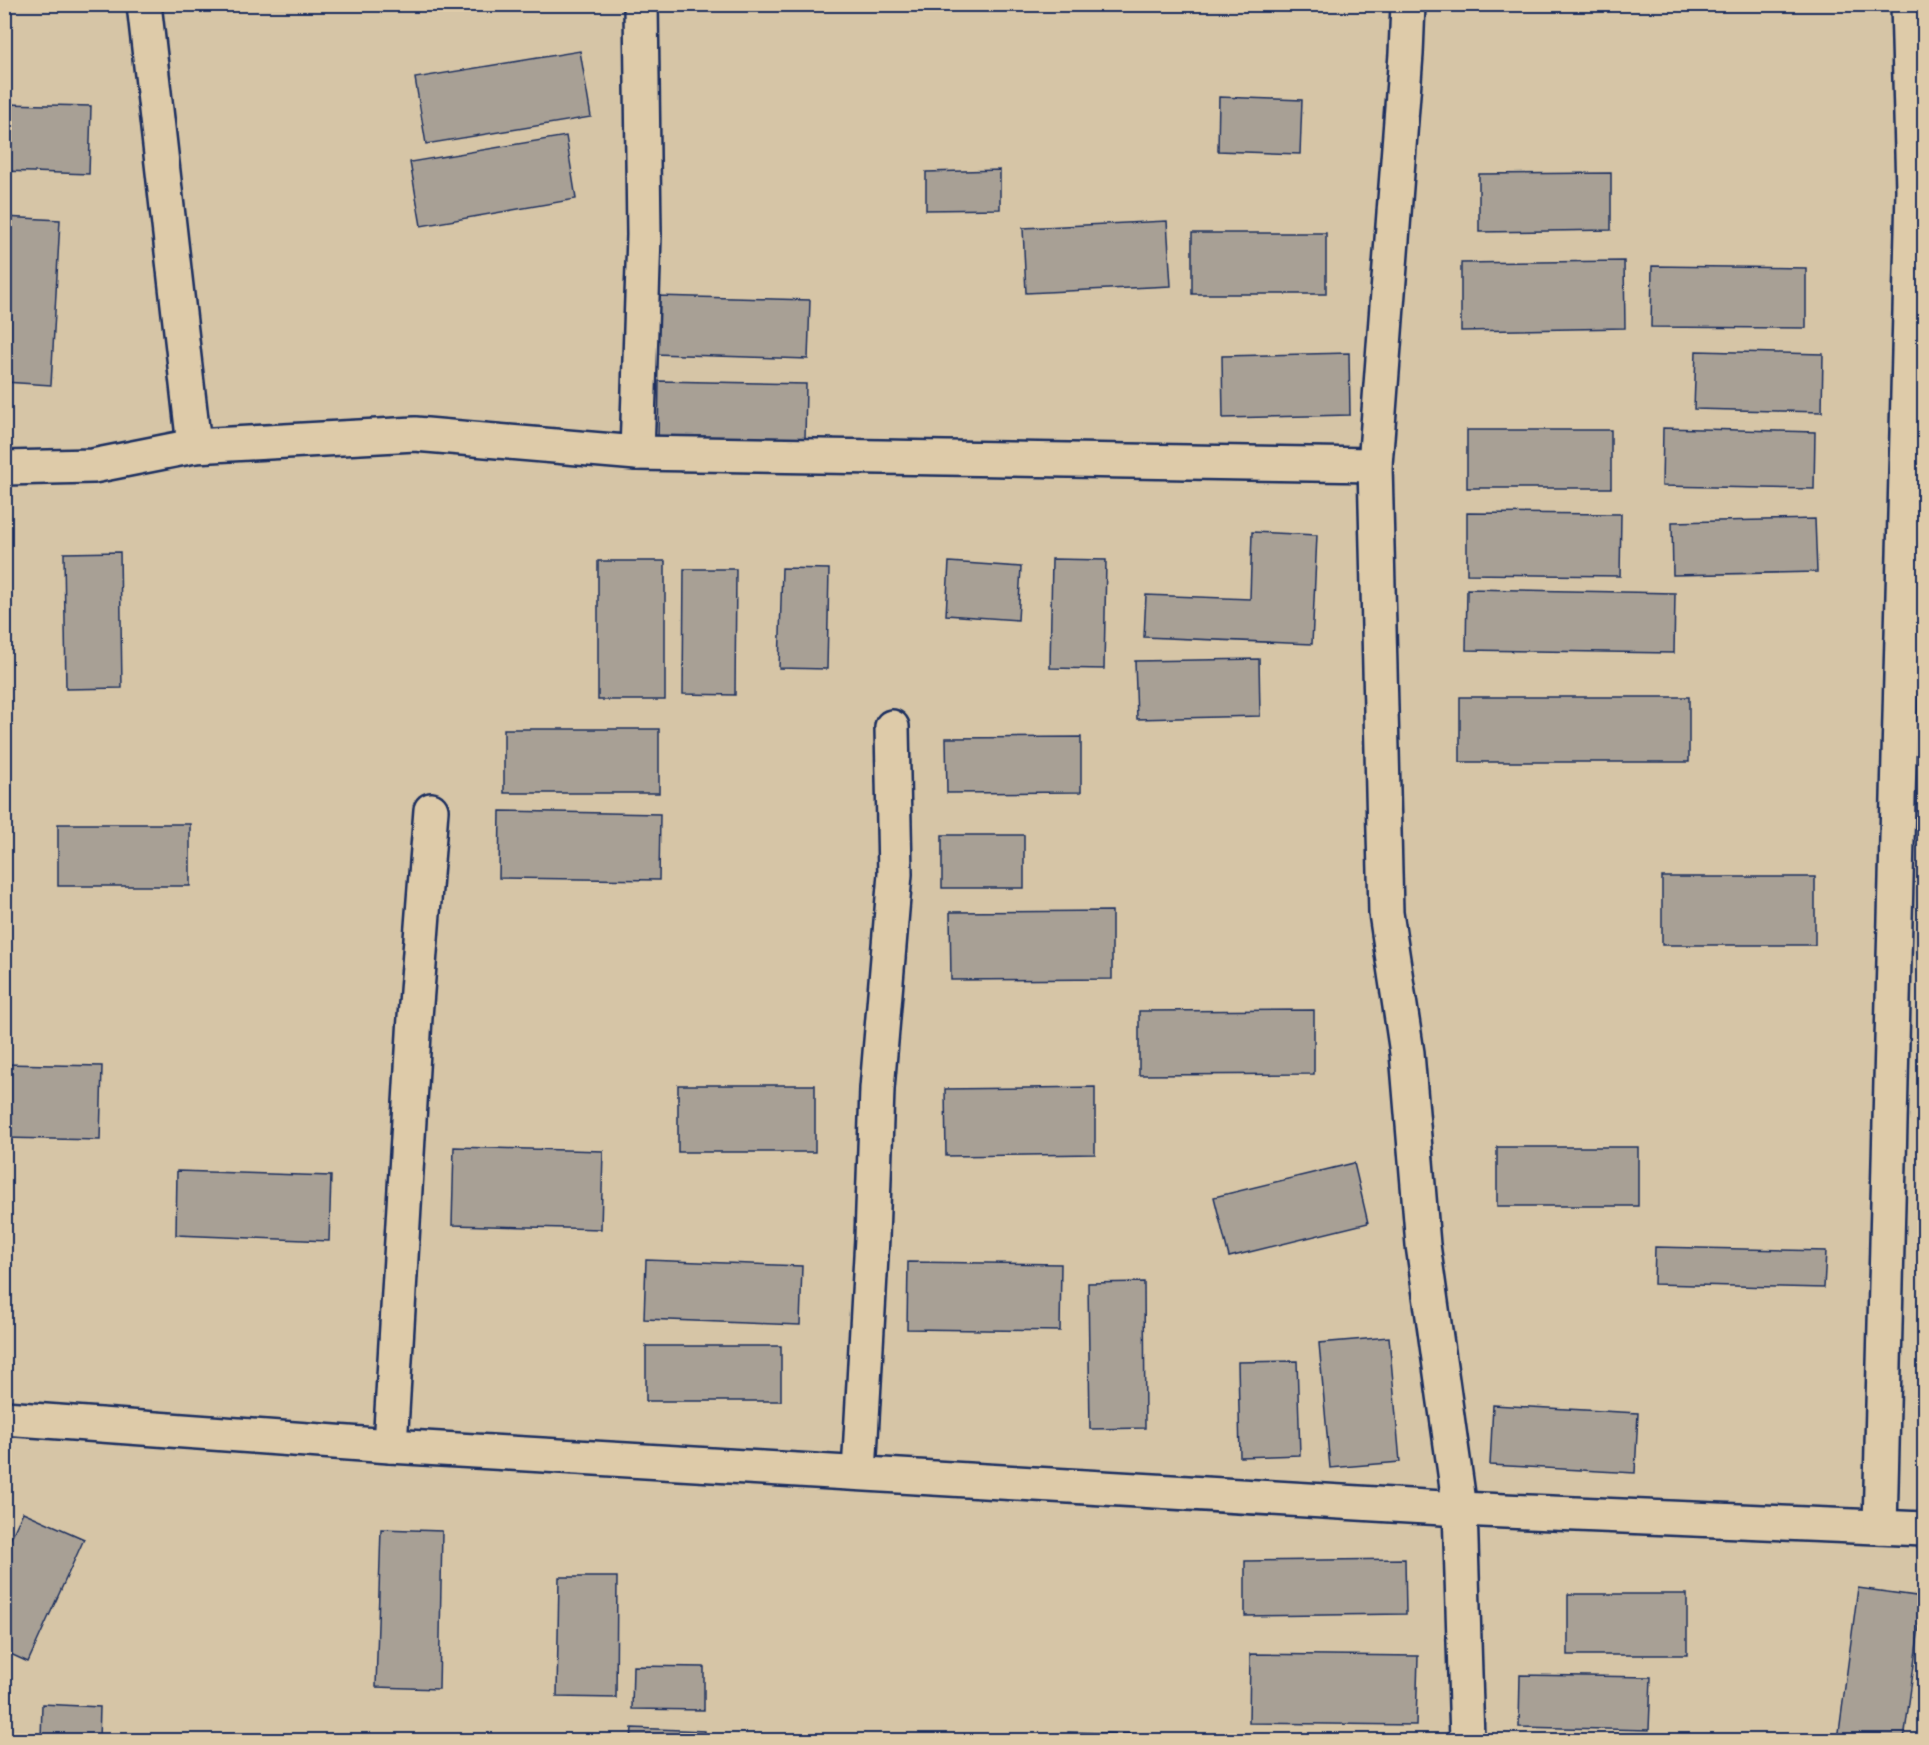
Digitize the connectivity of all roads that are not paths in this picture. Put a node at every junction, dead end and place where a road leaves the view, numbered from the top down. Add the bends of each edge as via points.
1 (144, 4) edge
2 (641, 4) edge
3 (1408, 4) edge
4 (1908, 4) edge
5 (194, 446) junction
6 (637, 453) junction
7 (1375, 465) junction
8 (4, 468) edge
9 (891, 727) dead end
10 (431, 810) dead end
11 (4, 1418) edge
12 (390, 1446) junction
13 (859, 1473) junction
14 (1460, 1509) junction
15 (1880, 1527) junction
16 (1924, 1529) edge
17 (1467, 1740) edge

1 - 5 street
2 - 6 street via 645,235
3 - 7 street
4 - 15 street via 1913,190
5 - 6 street via 415,434
5 - 8 street via 93,466
6 - 7 street
7 - 14 street via 1386,913 1407,1053 1423,1245
9 - 13 street via 895,874 877,1089
10 - 12 street
11 - 12 street
12 - 13 street
13 - 14 street
14 - 15 street
14 - 17 street
15 - 16 street

